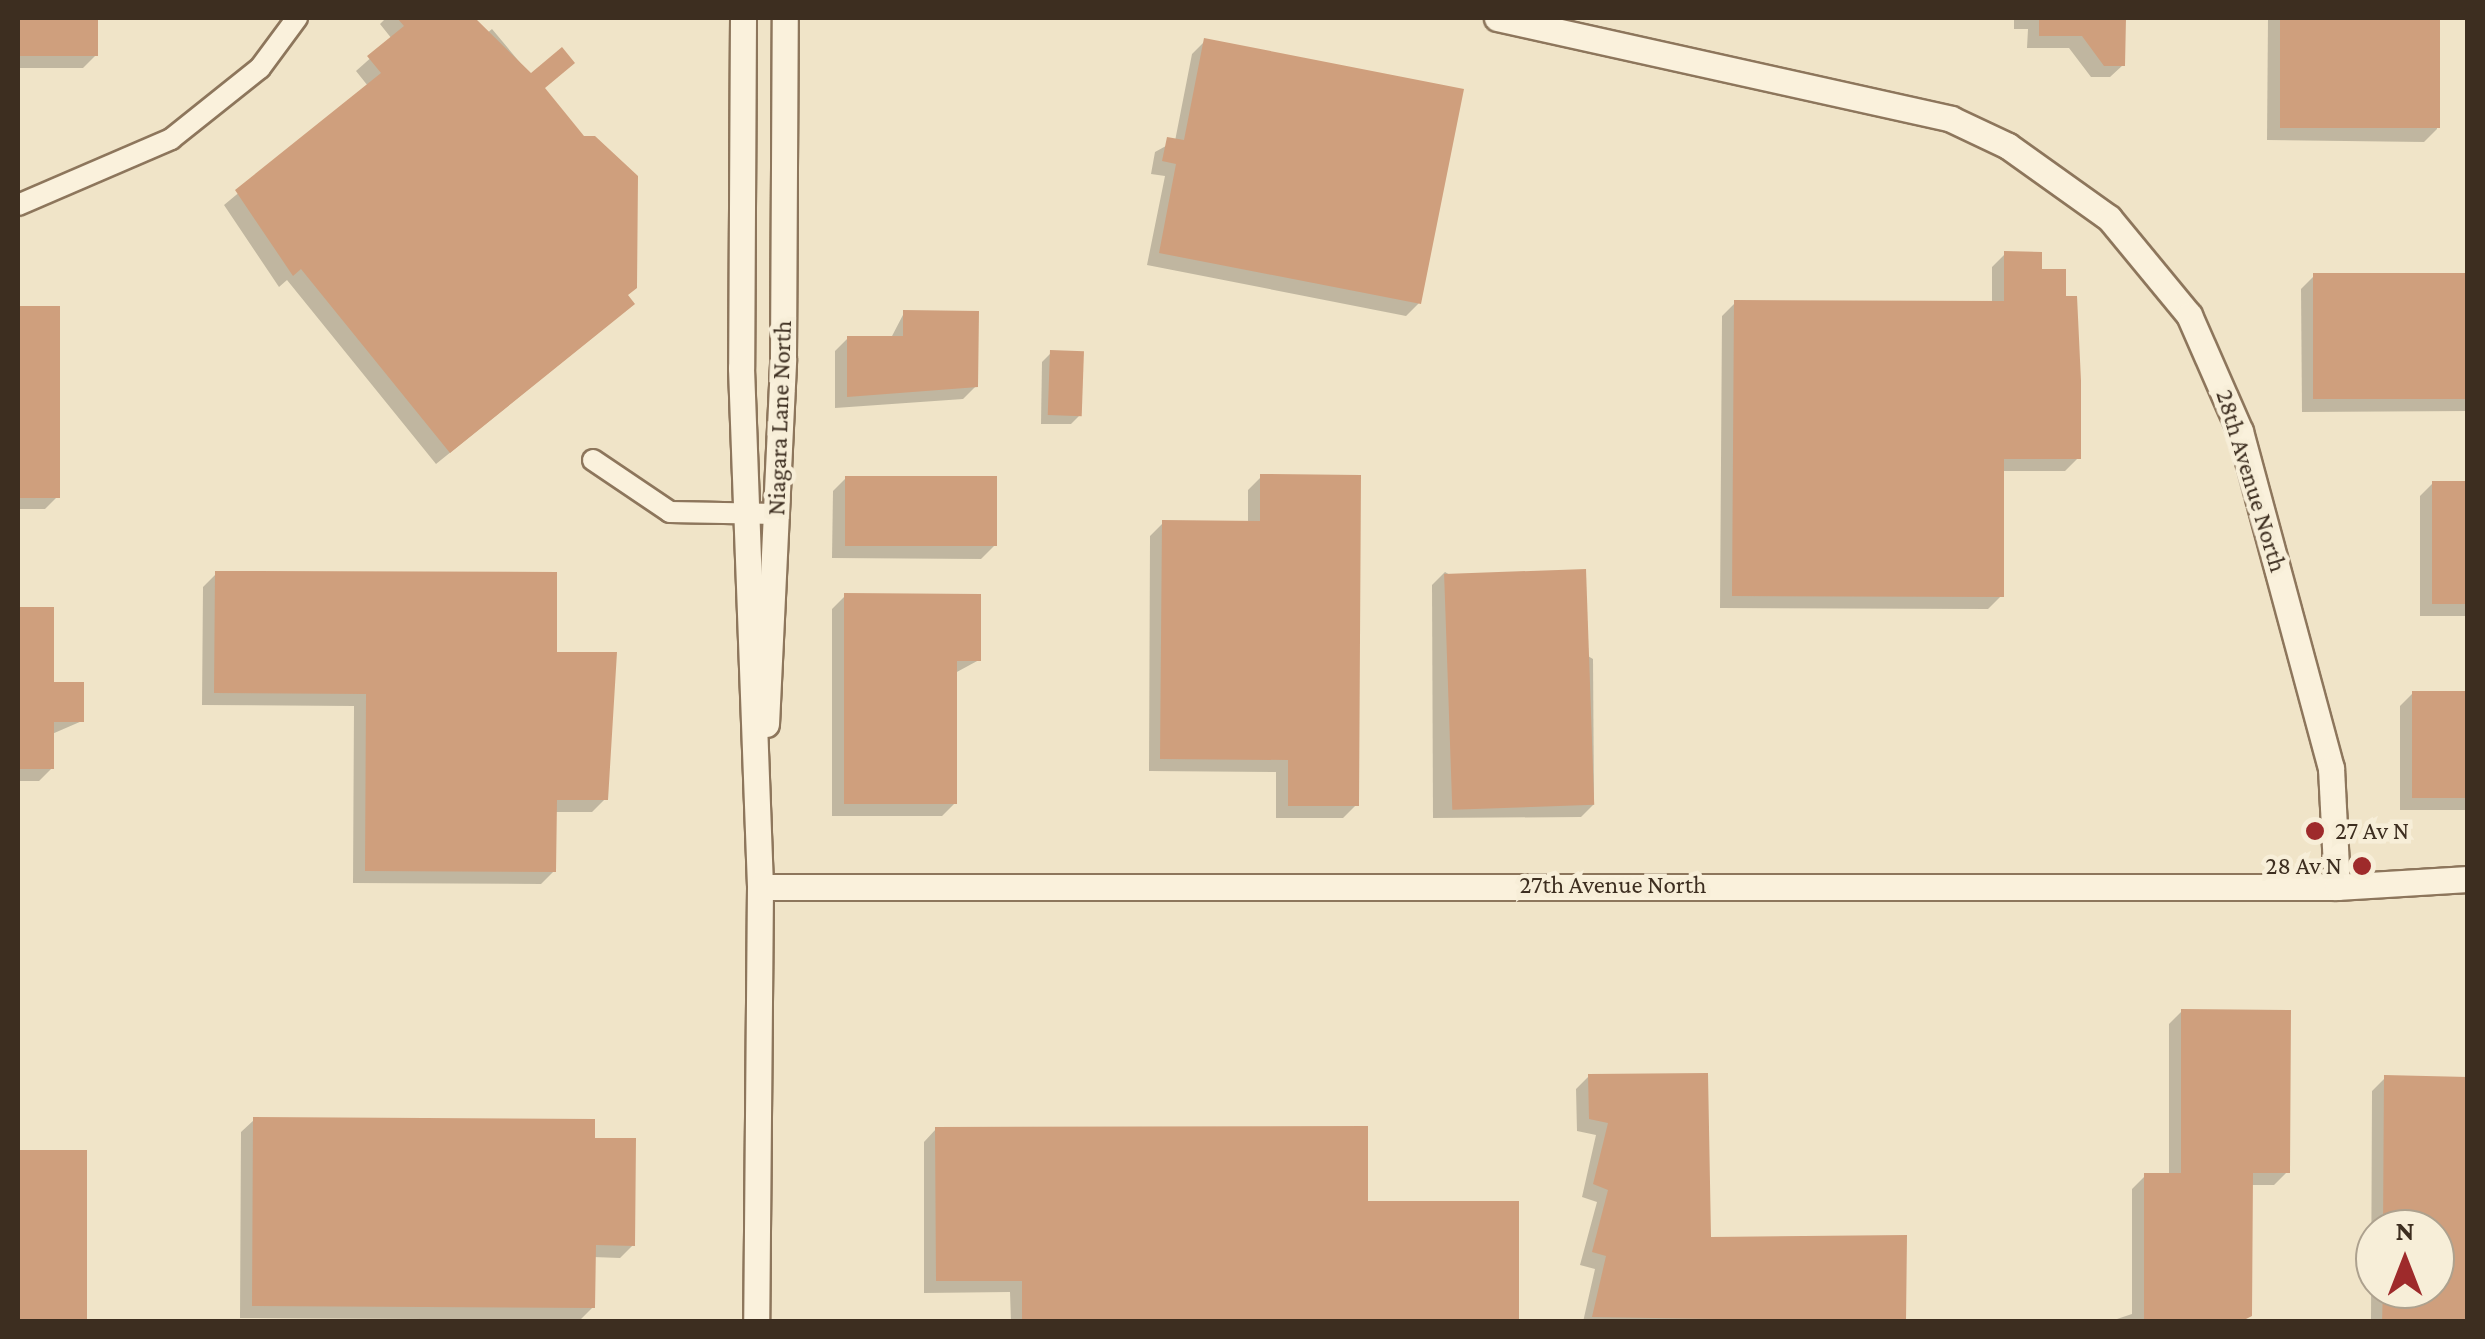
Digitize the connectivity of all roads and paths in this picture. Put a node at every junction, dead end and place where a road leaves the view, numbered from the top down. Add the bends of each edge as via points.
1 (297, 18) edge
2 (744, 18) edge
3 (785, 18) edge
4 (1497, 18) edge
5 (18, 205) edge
6 (593, 460) dead end
7 (778, 514) junction
8 (744, 515) junction
9 (758, 818) junction
10 (2468, 878) edge
11 (760, 886) junction
12 (2337, 887) junction
13 (756, 1322) edge

1 - 5 street via 260,68 170,139
2 - 8 street, Niagara Lane North
3 - 7 street, Niagara Lane North
4 - 12 street, 28th Avenue North via 1950,119 2008,146 2109,218 2189,315 2240,430 2331,768
6 - 8 street via 670,512
7 - 8 street
7 - 9 street, Niagara Lane North
8 - 9 street, Niagara Lane North
9 - 11 street, Niagara Lane North
10 - 12 street, 27th Avenue North
11 - 12 street, 27th Avenue North
11 - 13 street, Niagara Lane North

